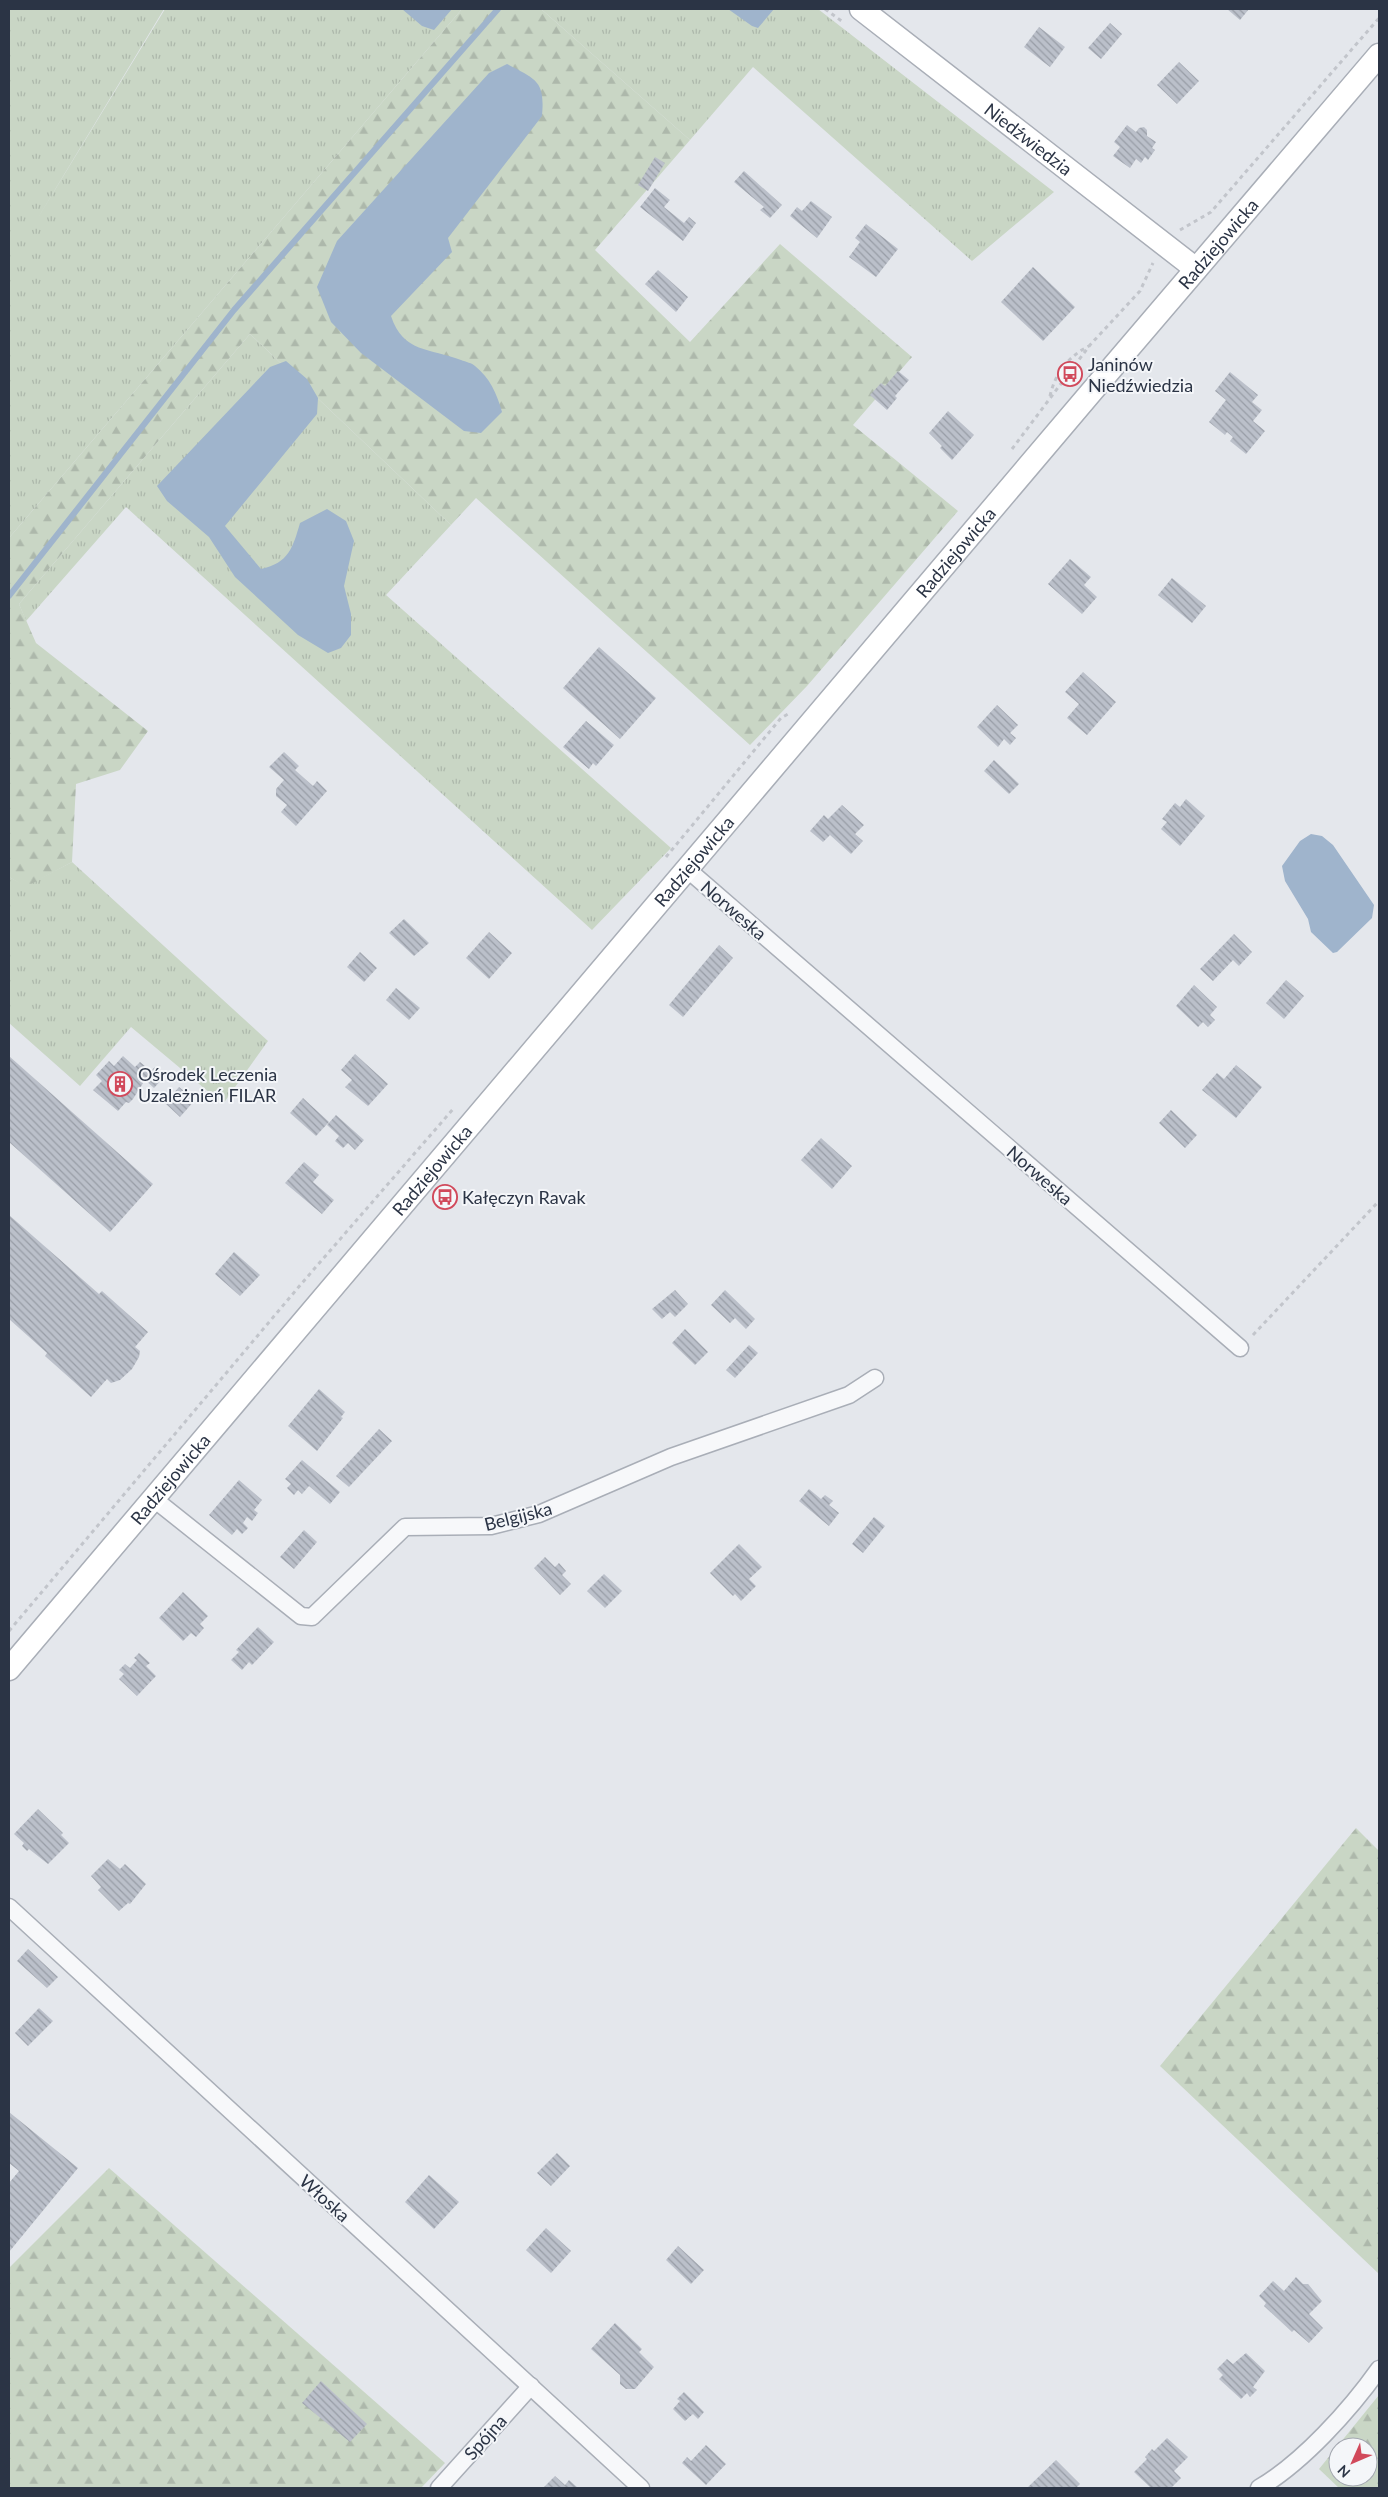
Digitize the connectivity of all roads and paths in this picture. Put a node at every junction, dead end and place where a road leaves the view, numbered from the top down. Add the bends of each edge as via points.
1 (861, 9) edge
2 (1379, 18) edge
3 (1379, 55) edge
4 (1174, 233) dead end
5 (1154, 258) dead end
6 (1196, 269) junction
7 (1090, 345) junction
8 (781, 718) dead end
9 (661, 863) dead end
10 (687, 869) junction
11 (458, 1102) dead end
12 (1379, 1201) edge
13 (1240, 1348) joint
14 (875, 1378) dead end
15 (154, 1499) junction
16 (9, 1631) edge
17 (9, 1669) edge
18 (9, 1906) edge
19 (1379, 2370) edge
20 (531, 2386) junction
21 (438, 2488) edge
22 (641, 2488) edge
23 (1259, 2488) edge

1 - 6 main road, Niedźwiedzia
2 - 4 path via 1211,212
3 - 6 main road, Radziejowicka
5 - 7 path via 1140,290
6 - 10 main road, Radziejowicka
7 - 7 path via 1075,352 1066,362 1050,396
8 - 9 path
10 - 13 street, Norweska
10 - 15 main road, Radziejowicka
11 - 16 path
12 - 13 path
14 - 15 street, Belgijska via 850,1395 671,1457 539,1514 491,1526 405,1527 312,1617 301,1616
15 - 17 main road, Radziejowicka
18 - 20 street, Włoska
19 - 23 street via 1354,2404 1276,2478
20 - 21 street, Spójna
20 - 22 street, Włoska

